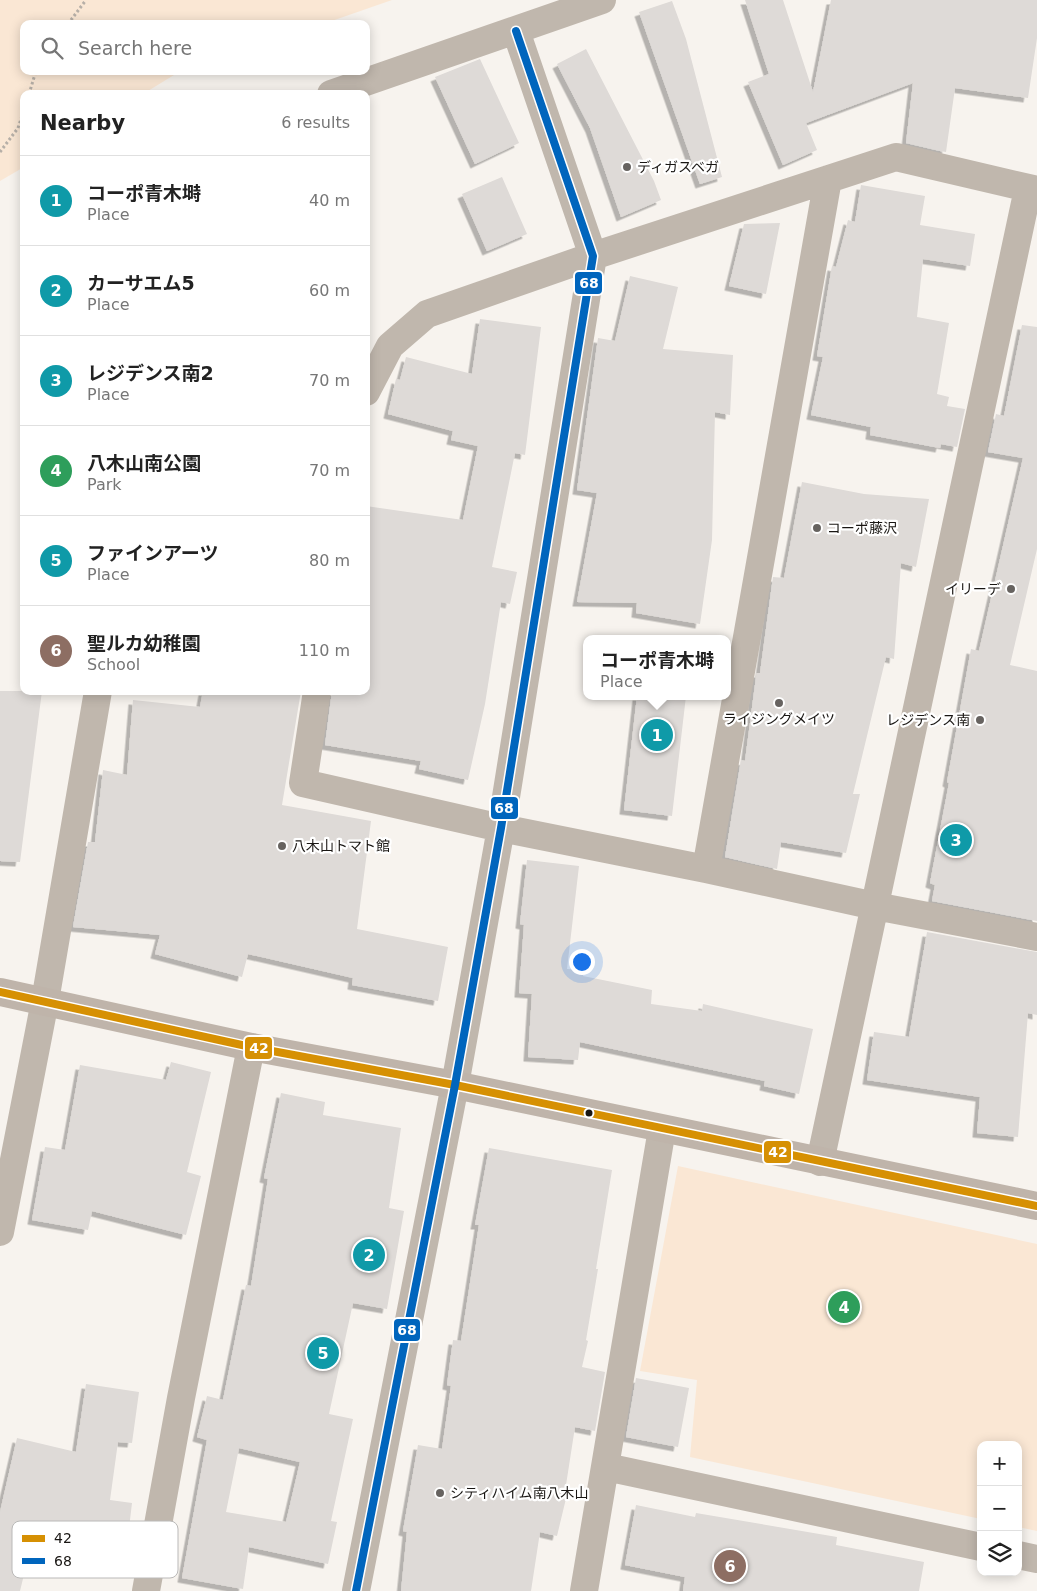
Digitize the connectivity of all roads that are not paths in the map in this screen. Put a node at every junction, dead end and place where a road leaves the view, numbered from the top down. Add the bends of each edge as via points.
1 (602, 0) edge
2 (516, 31) junction
3 (343, 90) edge
4 (828, 179) junction
5 (1032, 189) edge
6 (592, 256) junction
7 (370, 384) edge
8 (97, 695) edge
9 (317, 695) edge
10 (501, 828) junction
11 (706, 869) junction
12 (875, 906) junction
13 (1037, 937) edge
14 (0, 992) edge
15 (44, 1002) junction
16 (252, 1047) junction
17 (455, 1086) junction
18 (662, 1129) junction
19 (820, 1162) junction
20 (1037, 1206) edge
21 (0, 1232) edge
22 (606, 1467) junction
23 (158, 1521) edge
24 (977, 1546) edge
25 (1022, 1556) edge
26 (1037, 1559) edge
27 (148, 1578) edge
28 (146, 1591) edge
29 (356, 1591) edge
30 (584, 1591) edge

1 - 2 street
2 - 3 street
2 - 6 street
4 - 5 street via 896,157
4 - 6 street
4 - 11 street
5 - 12 street
6 - 7 street via 428,314 390,346
6 - 10 street
8 - 15 street
9 - 10 street via 302,783
10 - 11 street
10 - 17 street
11 - 12 street
12 - 13 street
12 - 19 street
14 - 15 street
15 - 16 street
15 - 21 street
16 - 17 street
16 - 23 street
17 - 18 street
17 - 29 street
18 - 19 street
18 - 22 street
19 - 20 street
22 - 24 street
22 - 30 street
25 - 26 street
27 - 28 street

